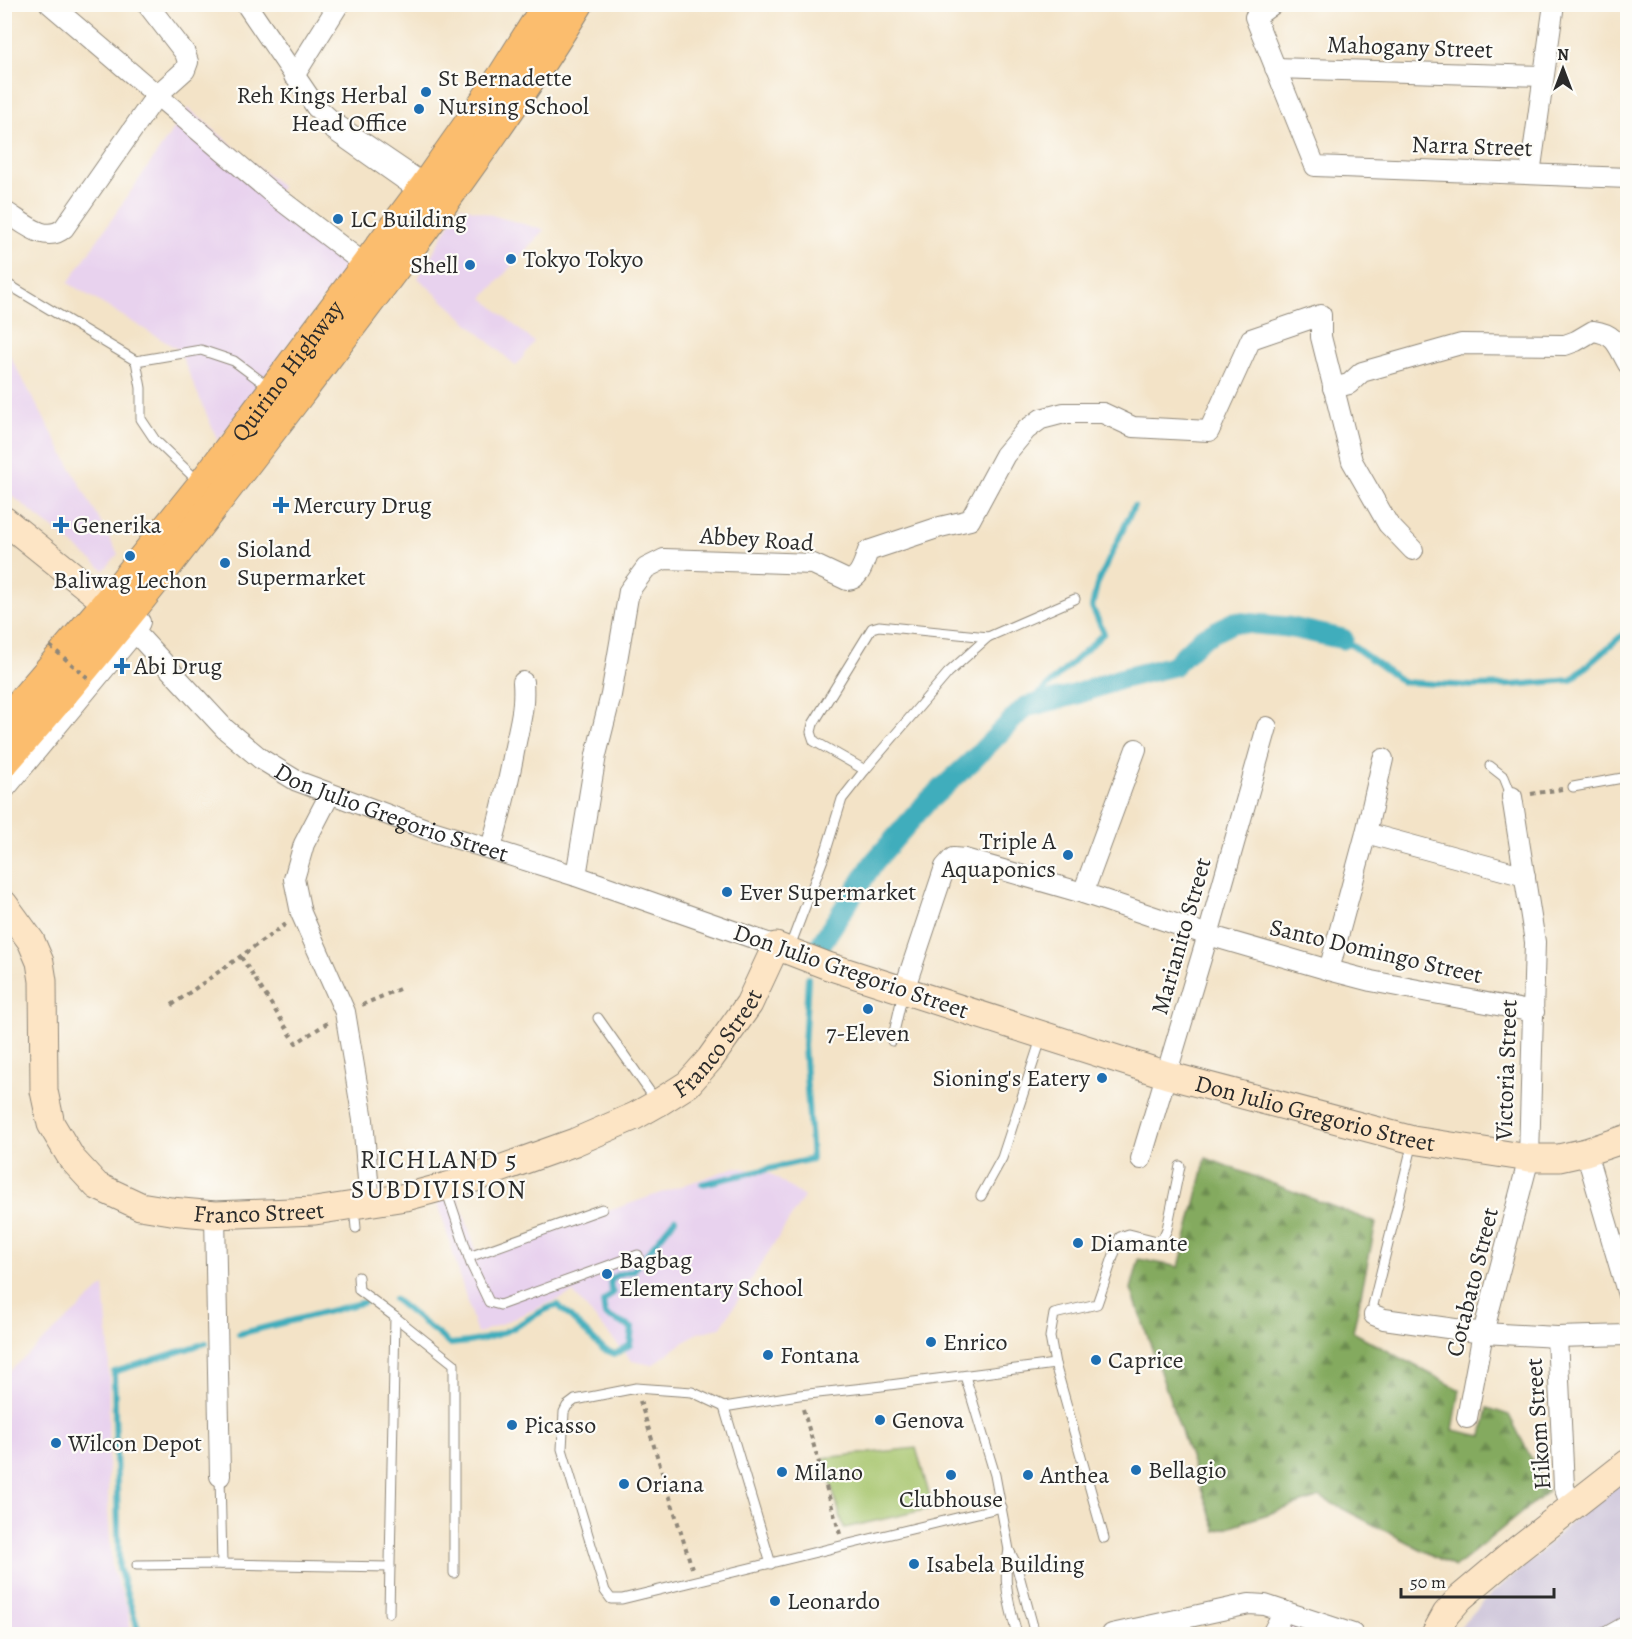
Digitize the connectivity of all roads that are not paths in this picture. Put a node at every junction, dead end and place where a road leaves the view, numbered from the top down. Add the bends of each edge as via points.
1 (50, 4) edge
2 (147, 4) edge
3 (246, 4) edge
4 (339, 4) edge
5 (548, 4) edge
6 (578, 4) edge
7 (1274, 4) edge
8 (1554, 4) edge
9 (1275, 68) junction
10 (294, 76) junction
11 (1543, 76) junction
12 (156, 96) junction
13 (326, 131) dead end
14 (1530, 174) junction
15 (1628, 178) edge
16 (430, 193) junction
17 (4, 211) edge
18 (367, 266) junction
19 (4, 282) edge
20 (136, 361) junction
21 (1628, 364) edge
22 (1333, 388) junction
23 (274, 390) junction
24 (202, 485) junction
25 (4, 520) edge
26 (1413, 550) dead end
27 (170, 564) junction
28 (1076, 599) dead end
29 (107, 603) junction
30 (135, 632) junction
31 (988, 637) junction
32 (523, 682) dead end
33 (4, 723) edge
34 (1268, 727) dead end
35 (1136, 749) dead end
36 (1383, 759) dead end
37 (4, 762) edge
38 (1490, 766) dead end
39 (865, 770) junction
40 (1628, 777) edge
41 (1574, 787) road end
42 (4, 790) edge
43 (330, 794) junction
44 (1512, 797) joint
45 (1366, 834) junction
46 (491, 848) junction
47 (576, 876) junction
48 (1525, 876) junction
49 (1083, 893) junction
50 (4, 904) edge
51 (1208, 935) junction
52 (782, 949) junction
53 (1329, 970) junction
54 (904, 990) junction
55 (1534, 1012) junction
56 (598, 1018) dead end
57 (1042, 1035) junction
58 (892, 1041) dead end
59 (1167, 1075) junction
60 (658, 1104) junction
61 (1628, 1138) edge
62 (1413, 1140) junction
63 (1586, 1152) junction
64 (1529, 1158) junction
65 (1141, 1159) dead end
66 (1180, 1166) dead end
67 (445, 1187) junction
68 (981, 1196) dead end
69 (602, 1209) dead end
70 (360, 1213) junction
71 (215, 1215) junction
72 (638, 1255) dead end
73 (469, 1257) junction
74 (358, 1277) dead end
75 (1628, 1295) edge
76 (1374, 1315) joint
77 (395, 1317) junction
78 (1483, 1333) junction
79 (1628, 1335) edge
80 (1557, 1337) junction
81 (1055, 1364) junction
82 (966, 1376) junction
83 (724, 1407) junction
84 (1467, 1418) dead end
85 (1628, 1463) edge
86 (220, 1476) joint
87 (1574, 1506) junction
88 (1002, 1508) junction
89 (1104, 1538) dead end
90 (1009, 1550) junction
91 (222, 1564) junction
92 (771, 1564) junction
93 (137, 1565) dead end
94 (390, 1567) junction
95 (454, 1573) dead end
96 (1284, 1611) junction
97 (390, 1613) dead end
98 (1628, 1619) edge
99 (1603, 1633) edge
100 (1017, 1635) edge
101 (1035, 1635) edge
102 (1112, 1635) edge
103 (1272, 1635) edge
104 (1353, 1635) edge
105 (1435, 1635) edge

1 - 12 street
2 - 12 street via 188,62 185,70
3 - 10 street
4 - 10 street
5 - 16 main road, Quirino Highway
6 - 16 main road, Quirino Highway via 548,53
7 - 9 street via 1255,17
8 - 11 street
9 - 11 street, Mahogany Street
9 - 14 street, Narra Street via 1315,166
10 - 16 street via 316,107 334,123
11 - 14 street
12 - 17 street via 57,234 38,232
12 - 18 street
13 - 16 lane
14 - 15 street, Narra Street
16 - 18 main road, Quirino Highway
16 - 27 main road, Quirino Highway
18 - 23 main road, Quirino Highway
19 - 20 lane
20 - 23 lane via 201,350 234,361
20 - 24 lane via 141,419 155,440
21 - 22 street via 1614,338 1593,331 1565,345 1461,344 1362,372 1349,384
22 - 26 street via 1352,461 1388,524
22 - 47 street, Abbey Road via 1321,338 1321,315 1251,339 1209,431 1133,427 1098,412 1064,413 1041,419 1005,454 970,520 868,551 853,580 813,564 664,560 646,568 629,591
23 - 24 main road, Quirino Highway
24 - 29 main road, Quirino Highway
25 - 29 street
27 - 30 street, Quirino Highway
27 - 37 main road, Quirino Highway
28 - 31 lane
29 - 33 main road, Quirino Highway
30 - 42 street, Quirino Highway
30 - 43 street, Don Julio Gregorio Street via 225,729 252,752 297,781
31 - 39 lane via 948,673
31 - 39 lane via 872,628 811,732 814,741
32 - 46 street via 520,730
34 - 51 street, Marianito Street
35 - 49 street
36 - 45 street
38 - 44 lane via 1504,777
39 - 52 lane via 842,799 825,854
40 - 41 lane
43 - 46 street, Don Julio Gregorio Street via 426,830
43 - 70 street via 304,844 294,879 301,913 345,1012 363,1120
44 - 48 street, Victoria Street
45 - 48 street
45 - 53 street
46 - 47 street, Don Julio Gregorio Street
47 - 52 street, Don Julio Gregorio Street
48 - 55 street, Victoria Street via 1535,942
49 - 51 street, Santo Domingo Street
49 - 54 street, Santo Domingo Street via 953,858 945,867
50 - 71 street, Franco Street via 32,941 40,962 44,1091 51,1124 72,1159 97,1186 140,1206
51 - 53 street, Santo Domingo Street
51 - 59 street, Marianito Street
52 - 54 street, Don Julio Gregorio Street
52 - 60 street, Franco Street via 710,1059 688,1083
53 - 55 street, Santo Domingo Street
54 - 57 street, Don Julio Gregorio Street
54 - 58 lane
55 - 64 street, Victoria Street
56 - 60 lane
57 - 59 street, Don Julio Gregorio Street
57 - 68 lane via 1002,1158
59 - 62 street, Don Julio Gregorio Street
59 - 65 street, Marianito Street
60 - 67 street, Franco Street via 574,1142
61 - 63 street, Don Julio Gregorio Street
62 - 64 street, Don Julio Gregorio Street
62 - 76 lane via 1373,1305
63 - 64 street, Don Julio Gregorio Street via 1559,1158
63 - 75 street
64 - 78 street, Cotabato Street
66 - 81 lane via 1163,1239 1129,1234 1120,1238 1097,1304 1054,1314 1050,1337
67 - 70 street, Franco Street
67 - 73 lane
69 - 73 lane
70 - 71 street, Franco Street
71 - 86 street
72 - 73 lane via 500,1305 489,1302
74 - 77 lane via 359,1290
76 - 78 street
77 - 94 lane
77 - 95 lane via 454,1364
78 - 80 street
78 - 84 street, Cotabato Street
79 - 80 street
80 - 87 street, Hikom Street via 1564,1487
81 - 82 lane
81 - 89 lane
82 - 83 lane
82 - 88 lane
83 - 92 lane
83 - 92 lane via 692,1392 636,1388 574,1400 564,1412 562,1449 605,1591 611,1599
85 - 87 street
86 - 91 lane
87 - 105 street via 1452,1605
88 - 90 lane
88 - 92 lane
90 - 100 lane via 1006,1596
90 - 101 lane
91 - 93 lane
91 - 94 lane
94 - 97 lane
96 - 102 street via 1265,1605 1236,1606
96 - 103 street
96 - 104 street
98 - 99 lane

